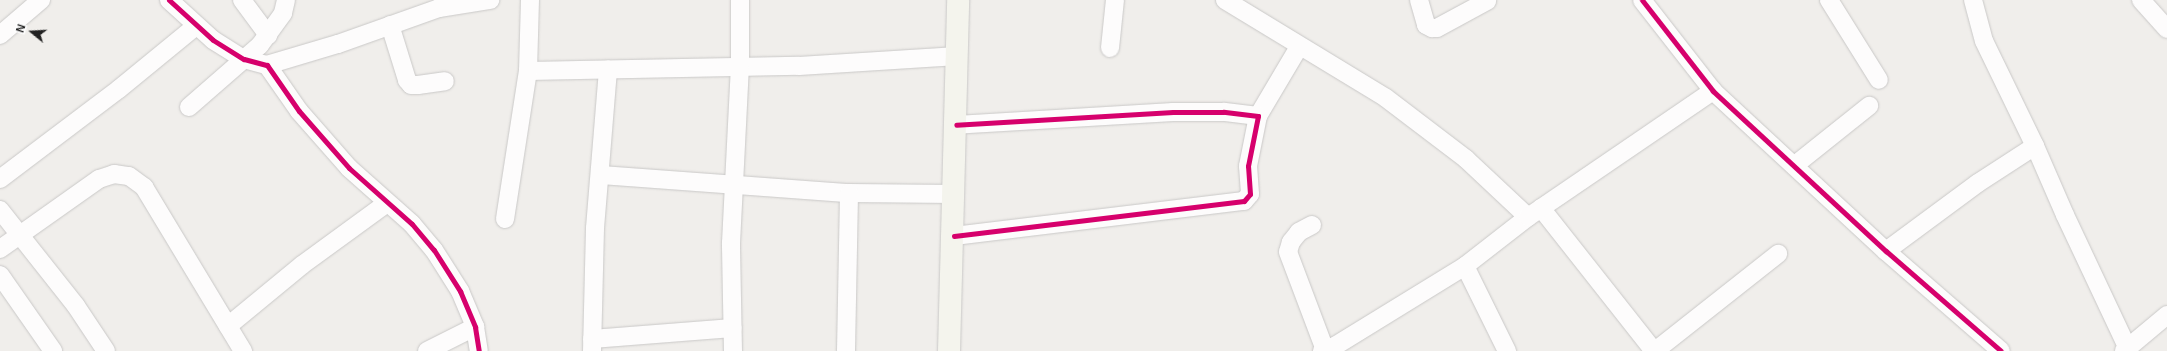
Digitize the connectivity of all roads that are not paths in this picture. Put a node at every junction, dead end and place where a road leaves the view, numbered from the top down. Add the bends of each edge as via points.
1 (41, 0) edge
2 (169, 0) edge
3 (242, 0) edge
4 (286, 0) edge
5 (490, 0) edge
6 (530, 0) edge
7 (740, 0) edge
8 (958, 0) edge
9 (1115, 0) edge
10 (1225, 0) edge
11 (1419, 0) edge
12 (1829, 0) edge
13 (1973, 0) edge
14 (2141, 0) edge
15 (1487, 1) dead end
16 (1646, 1) edge
17 (437, 4) edge
18 (390, 25) junction
19 (196, 26) junction
20 (2167, 29) edge
21 (0, 35) edge
22 (268, 35) junction
23 (1110, 48) dead end
24 (1299, 48) junction
25 (958, 56) junction
26 (244, 60) junction
27 (267, 65) junction
28 (740, 66) junction
29 (608, 70) junction
30 (528, 71) junction
31 (1879, 80) dead end
32 (445, 81) dead end
33 (1713, 91) junction
34 (1869, 106) dead end
35 (188, 107) dead end
36 (1258, 116) junction
37 (956, 124) junction
38 (2035, 146) junction
39 (1795, 165) junction
40 (601, 175) junction
41 (0, 179) edge
42 (732, 183) junction
43 (848, 193) junction
44 (954, 194) junction
45 (387, 203) junction
46 (0, 210) edge
47 (1534, 212) junction
48 (505, 219) dead end
49 (1312, 225) dead end
50 (21, 234) junction
51 (954, 236) junction
52 (0, 249) edge
53 (1886, 251) junction
54 (1778, 254) dead end
55 (1465, 266) junction
56 (0, 275) edge
57 (2167, 315) edge
58 (228, 326) junction
59 (474, 327) junction
60 (733, 328) junction
61 (592, 345) edge
62 (1330, 349) edge
63 (2127, 350) edge
64 (53, 351) edge
65 (106, 351) edge
66 (243, 351) edge
67 (427, 351) edge
68 (479, 351) edge
69 (733, 351) edge
70 (846, 351) edge
71 (950, 351) edge
72 (1507, 351) edge
73 (1654, 351) edge
74 (2001, 351) edge

1 - 21 street
2 - 19 street
3 - 22 street
4 - 22 street via 282,13
5 - 17 street
6 - 30 street
7 - 28 street
8 - 25 street
9 - 23 street
10 - 24 street
11 - 15 street via 1426,25 1432,28 1437,28
12 - 31 street
13 - 38 street via 1984,41
14 - 20 street
16 - 33 street
17 - 18 street
18 - 27 street
18 - 32 street via 407,80 411,85
19 - 26 street
19 - 41 street via 119,89
22 - 26 street
24 - 36 street
24 - 47 street via 1386,98
25 - 28 street via 799,66
25 - 37 street
26 - 27 street
26 - 35 street
27 - 45 street via 299,111 349,168
28 - 29 street
28 - 42 street
29 - 30 street
29 - 40 street
30 - 48 street
33 - 39 street
33 - 47 street
34 - 39 street
36 - 37 street via 1223,112 1173,112
36 - 51 street via 1249,160 1250,194 1244,201
37 - 44 street
38 - 53 street via 1978,183
38 - 63 street
39 - 53 street
40 - 42 street
40 - 61 street via 595,228
42 - 43 street
42 - 60 street
43 - 44 street
43 - 70 street
44 - 51 street
45 - 58 street via 302,265
45 - 59 street via 412,224 434,250 460,291
46 - 50 street
47 - 55 street
47 - 73 street
49 - 62 street via 1299,232 1290,242 1288,252
50 - 52 street
50 - 58 street via 99,179 114,174 129,176 144,187
50 - 65 street
51 - 71 street
53 - 74 street
54 - 73 street
55 - 62 street
55 - 72 street
56 - 64 street
57 - 63 street
58 - 66 street
59 - 67 street
59 - 68 street
60 - 61 street
60 - 69 street

